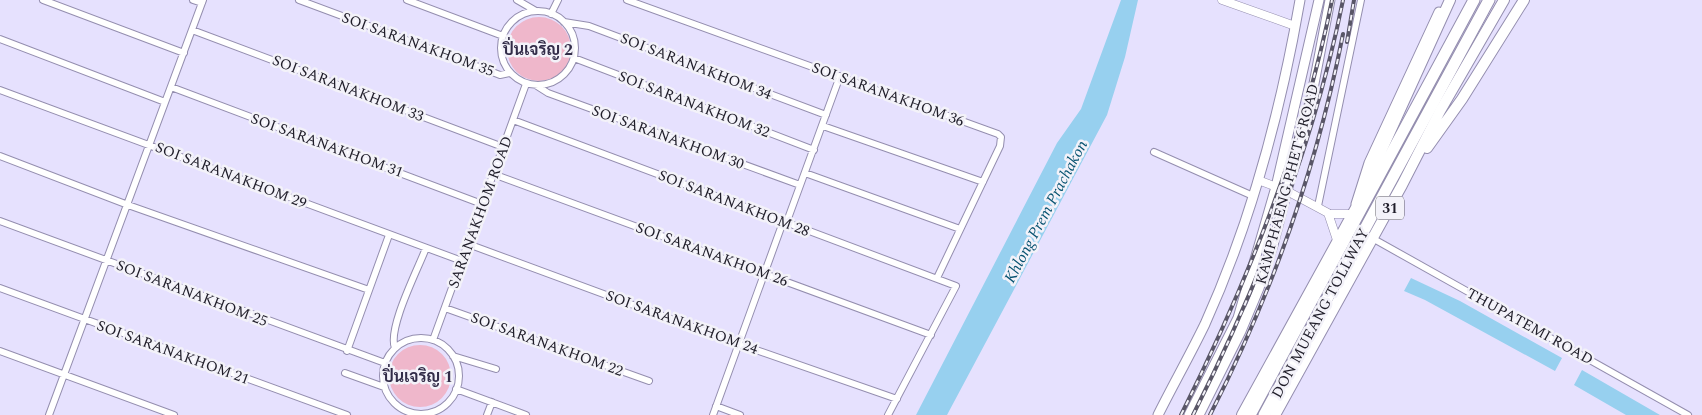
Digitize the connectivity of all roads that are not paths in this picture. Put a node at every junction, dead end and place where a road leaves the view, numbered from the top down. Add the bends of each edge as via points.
1 (43, 0) edge
2 (193, 0) edge
3 (299, 0) edge
4 (407, 0) edge
5 (517, 0) edge
6 (558, 0) edge
7 (627, 0) edge
8 (1222, 0) edge
9 (1300, 0) edge
10 (1319, 0) edge
11 (1330, 0) edge
12 (1361, 0) edge
13 (1445, 0) edge
14 (1450, 0) edge
15 (1490, 0) edge
16 (1504, 0) edge
17 (1524, 0) edge
18 (1470, 1) edge
19 (203, 2) edge
20 (536, 11) junction
21 (551, 14) junction
22 (564, 22) junction
23 (1295, 26) junction
24 (192, 30) junction
25 (503, 36) junction
26 (0, 39) edge
27 (184, 53) junction
28 (574, 58) junction
29 (510, 73) junction
30 (840, 76) junction
31 (526, 84) junction
32 (537, 86) junction
33 (171, 87) junction
34 (0, 90) edge
35 (165, 102) junction
36 (826, 115) junction
37 (513, 120) junction
38 (823, 126) junction
39 (149, 144) junction
40 (503, 147) junction
41 (814, 150) junction
42 (1154, 152) dead end
43 (0, 156) edge
44 (805, 173) junction
45 (494, 174) junction
46 (1258, 180) junction
47 (983, 182) junction
48 (800, 185) junction
49 (1367, 185) junction
50 (1402, 185) junction
51 (1276, 187) junction
52 (1287, 191) junction
53 (1253, 196) junction
54 (482, 204) junction
55 (128, 205) junction
56 (1319, 207) junction
57 (1353, 210) junction
58 (1329, 214) junction
59 (0, 222) edge
60 (784, 223) junction
61 (960, 229) junction
62 (389, 235) junction
63 (1372, 238) junction
64 (1338, 240) junction
65 (468, 244) junction
66 (426, 248) junction
67 (106, 260) junction
68 (462, 261) junction
69 (764, 273) junction
70 (937, 278) junction
71 (0, 288) edge
72 (369, 290) junction
73 (444, 308) junction
74 (86, 320) junction
75 (931, 335) junction
76 (433, 340) junction
77 (739, 344) junction
78 (395, 348) junction
79 (0, 351) edge
80 (347, 351) junction
81 (453, 356) junction
82 (385, 363) junction
83 (496, 369) dead end
84 (345, 373) dead end
85 (64, 375) junction
86 (649, 381) dead end
87 (384, 387) junction
88 (456, 389) junction
89 (897, 399) junction
90 (492, 402) junction
91 (716, 406) junction
92 (406, 413) edge
93 (429, 414) edge
94 (49, 415) edge
95 (174, 415) edge
96 (347, 415) edge
97 (487, 415) edge
98 (526, 415) edge
99 (713, 415) edge
100 (740, 415) edge
101 (888, 415) edge
102 (1158, 415) edge
103 (1189, 415) edge
104 (1199, 415) edge
105 (1242, 415) edge
106 (1250, 415) edge
107 (1264, 415) edge
108 (1275, 415) edge
109 (1688, 415) edge

1 - 27 street
2 - 19 street
3 - 29 street, SOI SARANAKHOM 35 via 487,70
4 - 25 street
5 - 20 street
6 - 21 street
7 - 30 street, SOI SARANAKHOM 36
8 - 23 street
9 - 23 main road
10 - 51 main road, KAMPHAENG PHET 6 ROAD
11 - 52 main road, KAMPHAENG PHET 6 ROAD via 1312,94
12 - 56 street
13 - 57 main road, 31 via 1369,163
14 - 49 highway
15 - 107 highway, DON MUEANG TOLLWAY / 31
16 - 50 highway, 31
17 - 50 highway via 1462,99
18 - 49 highway, 31
18 - 106 highway, DON MUEANG TOLLWAY / 31
19 - 24 street
20 - 21 street
20 - 25 street via 516,19
21 - 22 street
22 - 28 street via 574,38
22 - 36 street, SOI SARANAKHOM 34 via 589,26
23 - 46 main road
24 - 27 street
24 - 40 street, SOI SARANAKHOM 33
25 - 29 street via 501,56
26 - 35 street
27 - 33 street
28 - 32 street via 561,78
28 - 41 street, SOI SARANAKHOM 32
29 - 31 street
30 - 36 street
30 - 47 street, SOI SARANAKHOM 36 via 998,134 1000,146
31 - 32 street
31 - 37 street, SARANAKHOM ROAD
32 - 48 street, SOI SARANAKHOM 30 via 548,93
33 - 35 street
33 - 54 street, SOI SARANAKHOM 31
34 - 39 street, SOI SARANAKHOM 29
35 - 39 street
36 - 38 street
37 - 40 street, SARANAKHOM ROAD
37 - 60 street, SOI SARANAKHOM 28
38 - 41 street
38 - 47 street
39 - 55 street
39 - 62 street, SOI SARANAKHOM 29
40 - 45 street, SARANAKHOM ROAD
41 - 44 street
42 - 53 street
43 - 55 street
44 - 48 street
44 - 61 street
45 - 54 street, SARANAKHOM ROAD
45 - 69 street, SOI SARANAKHOM 26
46 - 51 street, KAMPHAENG PHET 6 ROAD
46 - 53 main road
47 - 61 street, SOI SARANAKHOM 36
48 - 60 street
49 - 57 highway, 31
50 - 63 highway, 31
51 - 52 street
51 - 103 main road, KAMPHAENG PHET 6 ROAD via 1238,318
52 - 56 street
52 - 104 main road, KAMPHAENG PHET 6 ROAD via 1259,288
53 - 102 main road via 1208,317
54 - 65 street, SARANAKHOM ROAD
55 - 67 street
55 - 72 street
56 - 58 street
57 - 58 street
57 - 64 highway, 31
58 - 64 street
59 - 67 street, SOI SARANAKHOM 25
60 - 69 street
60 - 70 street, SOI SARANAKHOM 28
61 - 70 street, SOI SARANAKHOM 36
62 - 66 street, SOI SARANAKHOM 29
62 - 72 street
63 - 108 highway, 31
63 - 109 street, THUPATEMI ROAD
64 - 105 highway, 31
65 - 68 street, SARANAKHOM ROAD
65 - 77 street, SOI SARANAKHOM 24
66 - 68 street, SOI SARANAKHOM 29
66 - 78 street via 396,324
67 - 74 street
67 - 80 street, SOI SARANAKHOM 25
68 - 73 street, SARANAKHOM ROAD
69 - 75 street, SOI SARANAKHOM 26
69 - 77 street
70 - 75 street, SOI SARANAKHOM 28 via 956,286
71 - 74 street, SOI SARANAKHOM 21
72 - 80 street
73 - 76 street, SARANAKHOM ROAD
73 - 86 street, SOI SARANAKHOM 22
74 - 85 street
74 - 96 street, SOI SARANAKHOM 21
75 - 89 street
76 - 78 street via 413,339
76 - 81 street
77 - 89 street, SOI SARANAKHOM 24
77 - 91 street
78 - 82 street
79 - 85 street
80 - 82 street, SOI SARANAKHOM 25
81 - 83 street
81 - 88 street via 458,366
82 - 87 street
84 - 87 street
85 - 94 street
85 - 95 street
87 - 92 street
88 - 90 street
88 - 93 street via 450,401
89 - 101 street
90 - 97 street
90 - 98 street
91 - 99 street
91 - 100 street
92 - 93 street

